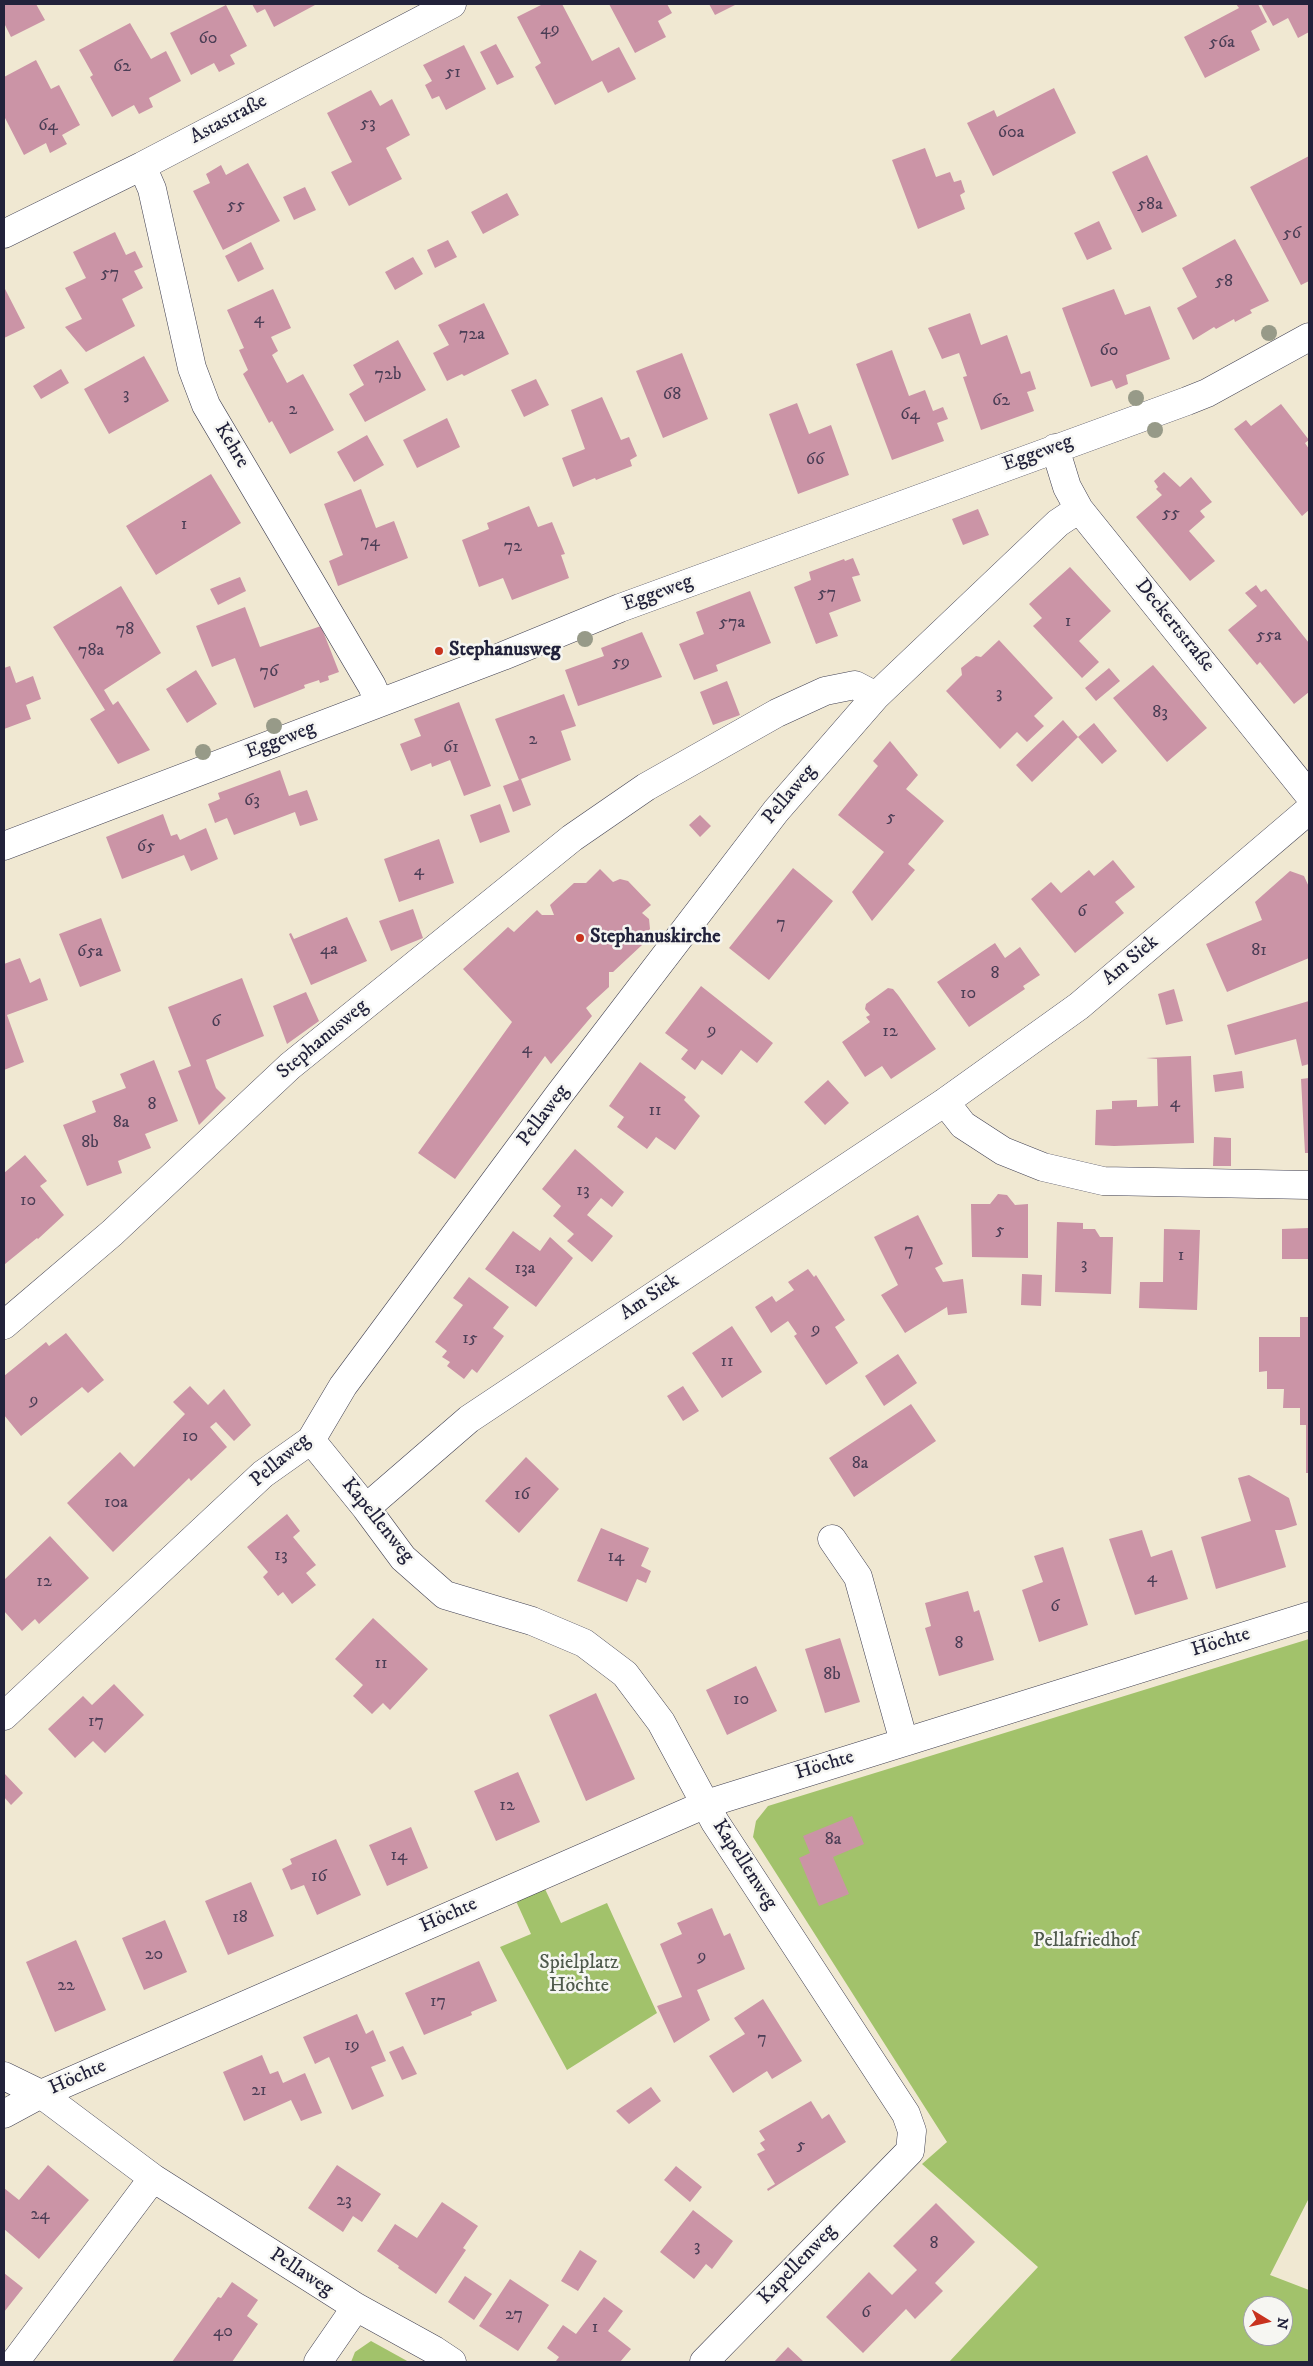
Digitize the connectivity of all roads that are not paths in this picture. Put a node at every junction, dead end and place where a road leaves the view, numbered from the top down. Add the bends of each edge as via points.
1 (452, 4) edge
2 (142, 166) junction
3 (4, 234) edge
4 (1309, 337) edge
5 (1054, 448) junction
6 (1079, 509) junction
7 (876, 696) junction
8 (379, 703) junction
9 (1309, 795) edge
10 (1309, 810) edge
11 (4, 846) edge
12 (945, 1102) junction
13 (1309, 1185) edge
14 (4, 1325) edge
15 (310, 1440) junction
16 (366, 1508) junction
17 (832, 1539) dead end
18 (1309, 1616) edge
19 (4, 1716) edge
20 (904, 1742) junction
21 (706, 1804) junction
22 (4, 2076) edge
23 (41, 2094) junction
24 (4, 2114) edge
25 (153, 2178) junction
26 (356, 2307) junction
27 (15, 2362) edge
28 (318, 2362) edge
29 (452, 2362) edge
30 (704, 2362) edge

1 - 2 street, Astastraße
2 - 3 street, Astastraße
2 - 8 street, Kehre via 152,188 192,368 206,405
4 - 5 street, Eggeweg via 1207,393
5 - 6 street, Deckertstraße via 1067,487
5 - 8 street, Eggeweg via 620,608
6 - 7 street, Pellaweg via 1058,523
6 - 9 street, Deckertstraße
7 - 14 street, Stephanusweg via 855,685 825,691 777,713 646,787 572,838 290,1066 112,1233
7 - 15 street, Pellaweg via 776,811 570,1080 343,1386
8 - 11 street, Eggeweg
10 - 12 street, Am Siek via 1079,1006
12 - 13 street via 963,1125 1003,1151 1043,1167 1103,1181
12 - 16 street, Am Siek via 469,1419
15 - 16 street, Kapellenweg
15 - 19 street, Pellaweg via 263,1474
16 - 21 street, Kapellenweg via 402,1558 445,1595 532,1621 584,1643 625,1674 661,1722
17 - 20 street via 858,1577
18 - 20 street, Höchte
20 - 21 street, Höchte
21 - 23 street, Höchte
21 - 30 street, Kapellenweg via 906,2114 912,2131 910,2151
22 - 23 street, Pellaweg
23 - 24 street, Höchte
23 - 25 street, Pellaweg
25 - 26 street, Pellaweg
25 - 27 street
26 - 28 street
26 - 29 street, Pellaweg

